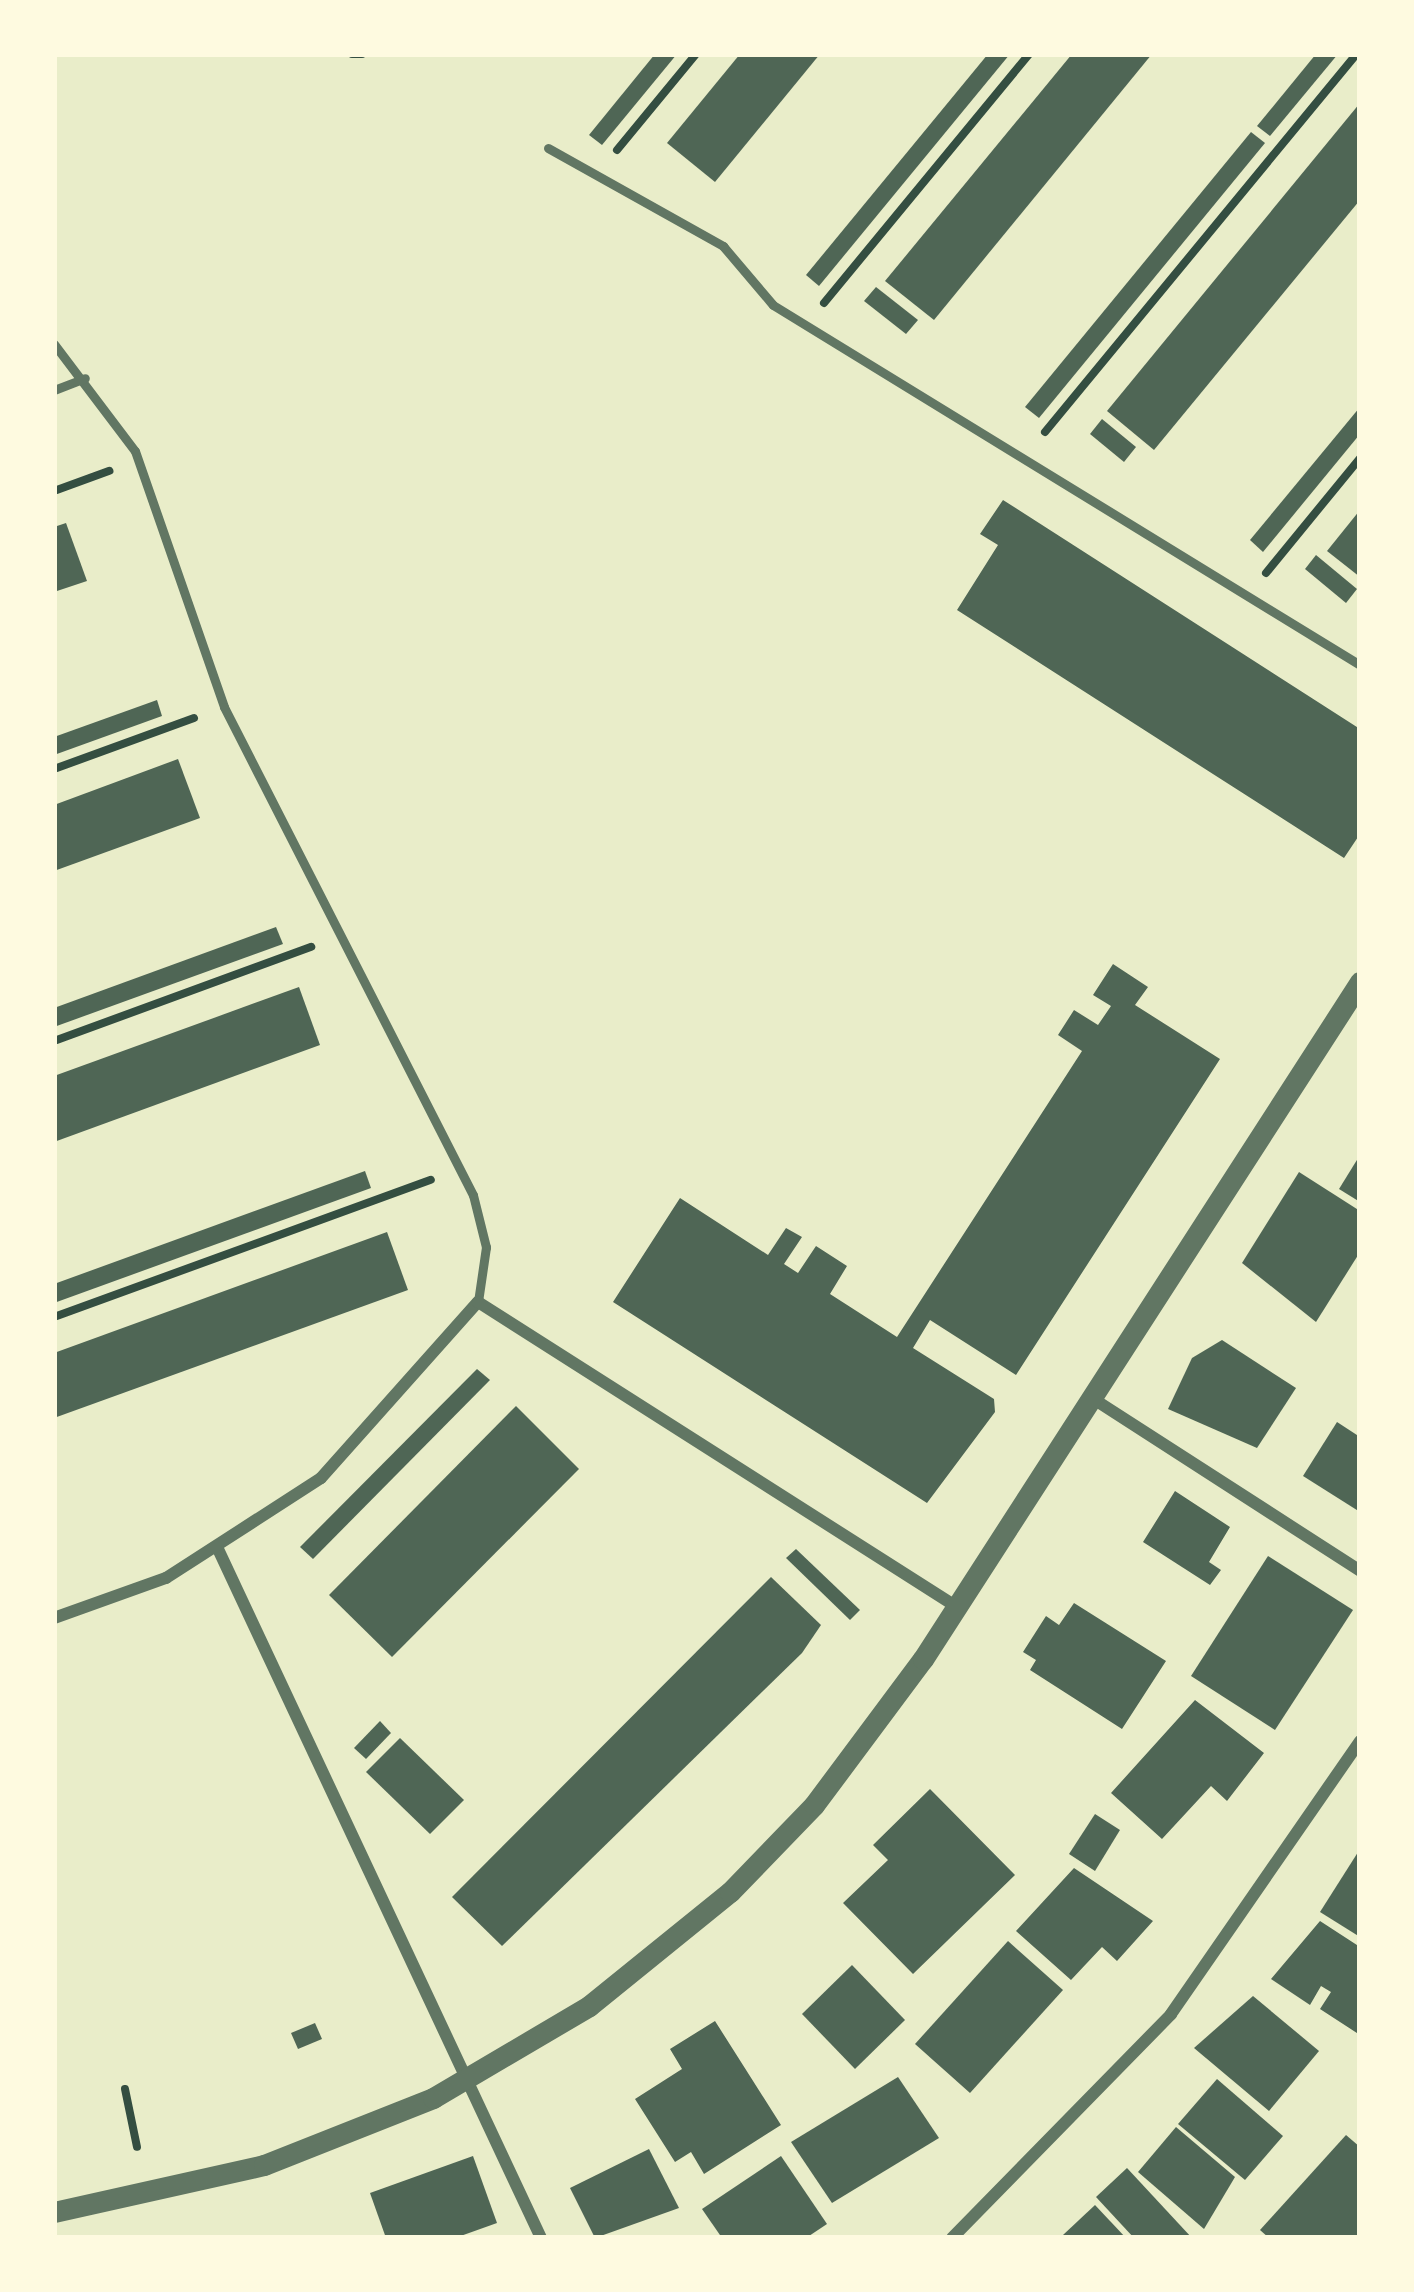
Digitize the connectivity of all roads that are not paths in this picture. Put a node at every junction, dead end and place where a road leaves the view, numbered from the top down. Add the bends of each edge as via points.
1 (548, 148) dead end
2 (54, 344) edge
3 (85, 379) junction
4 (54, 390) edge
5 (1360, 665) edge
6 (1360, 982) edge
7 (478, 1302) junction
8 (1091, 1398) junction
9 (218, 1549) junction
10 (1360, 1571) edge
11 (957, 1607) junction
12 (54, 1618) edge
13 (1360, 1741) edge
14 (467, 2080) junction
15 (54, 2212) edge
16 (541, 2238) edge
17 (952, 2238) edge

1 - 5 lane via 723,245 772,305
2 - 3 lane
3 - 4 lane
3 - 7 lane via 139,460 224,707 460,1170 486,1246
6 - 8 street
7 - 9 street via 321,1478
7 - 11 street
8 - 10 street
8 - 11 street
9 - 12 street
9 - 14 street
11 - 14 street via 853,1758 744,1877 638,1970
13 - 17 street via 1171,2014
14 - 15 street via 264,2165
14 - 16 street

